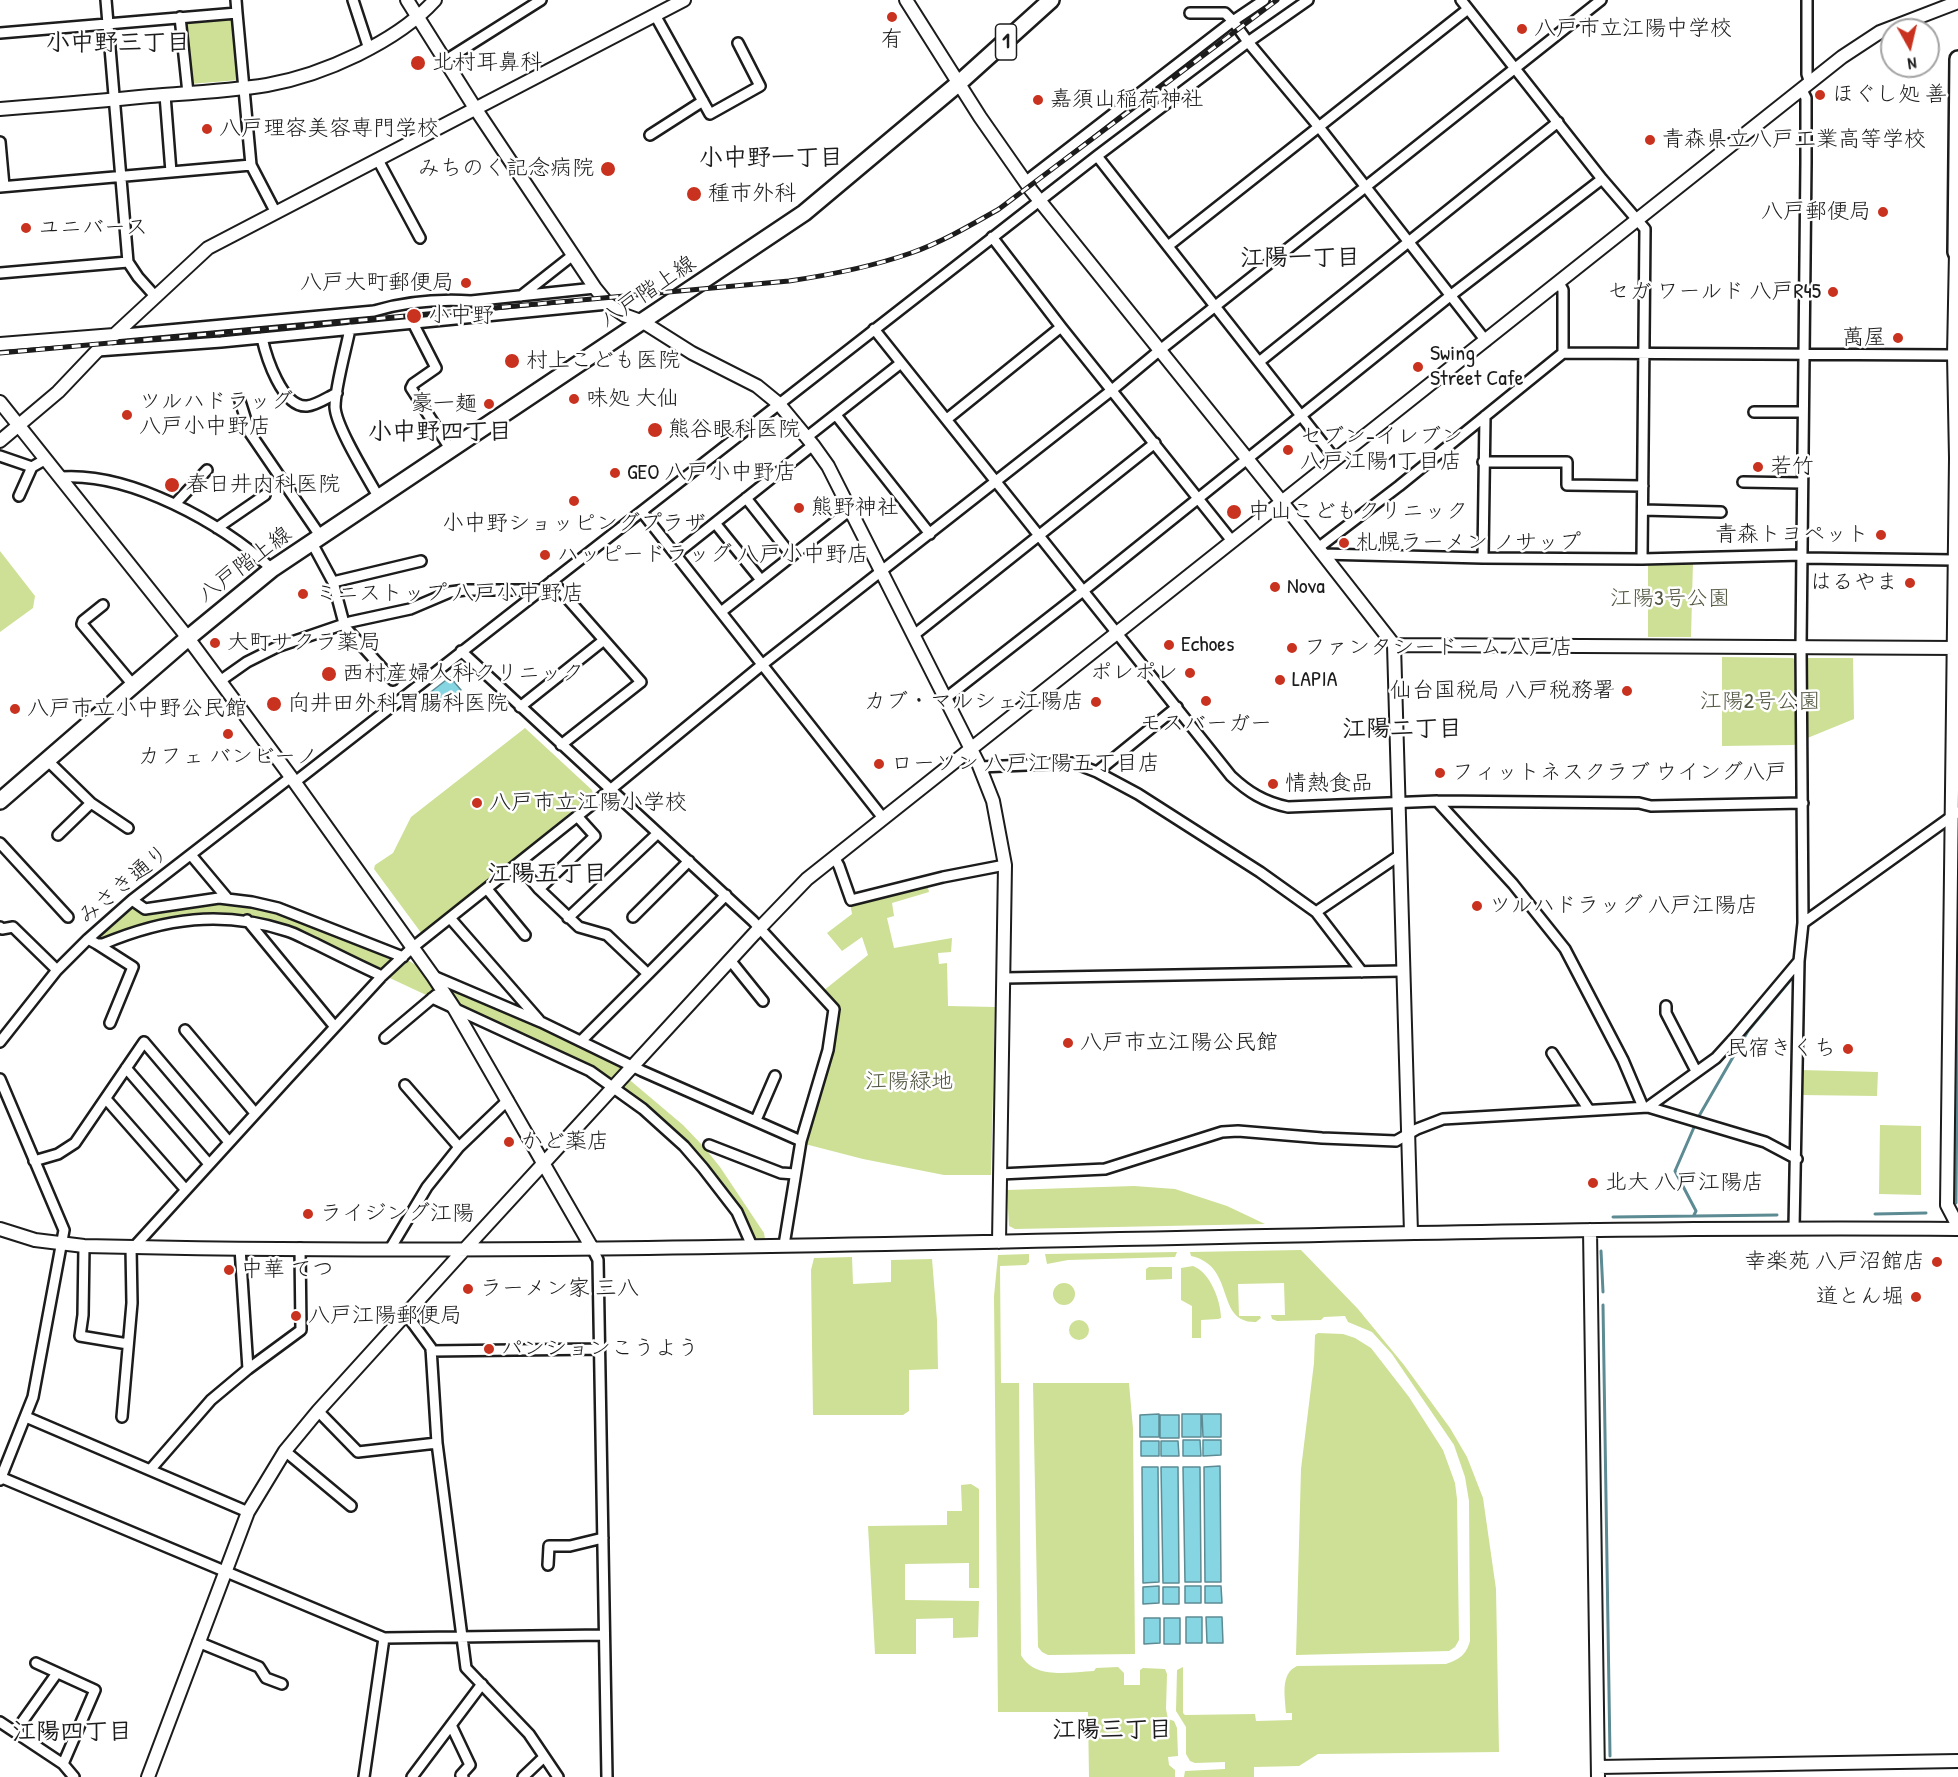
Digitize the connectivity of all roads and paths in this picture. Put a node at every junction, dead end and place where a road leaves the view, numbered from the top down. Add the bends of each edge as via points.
1 (106, 0) edge
2 (236, 0) edge
3 (353, 0) edge
4 (407, 0) edge
5 (435, 0) edge
6 (541, 0) edge
7 (684, 0) edge
8 (906, 0) edge
9 (1051, 0) edge
10 (1264, 0) edge
11 (1308, 0) edge
12 (1461, 0) edge
13 (1601, 0) edge
14 (1807, 0) edge
15 (1958, 3) edge
16 (525, 4) edge
17 (1939, 4) edge
18 (1468, 9) junction
19 (237, 13) junction
20 (1190, 13) dead end
21 (655, 15) junction
22 (180, 17) junction
23 (418, 18) junction
24 (1233, 21) junction
25 (108, 24) junction
26 (0, 33) edge
27 (1248, 42) junction
28 (738, 43) dead end
29 (369, 49) junction
30 (1958, 59) edge
31 (446, 60) junction
32 (1515, 69) junction
33 (959, 83) junction
34 (1806, 87) junction
35 (244, 88) junction
36 (188, 93) junction
37 (165, 95) junction
38 (114, 99) junction
39 (703, 101) junction
40 (475, 108) junction
41 (0, 109) edge
42 (1558, 122) junction
43 (1319, 127) junction
44 (650, 135) dead end
45 (0, 142) edge
46 (1097, 156) junction
47 (378, 160) junction
48 (251, 165) junction
49 (171, 172) junction
50 (121, 176) junction
51 (1602, 179) junction
52 (1025, 182) junction
53 (2, 186) edge
54 (1365, 188) junction
55 (1040, 201) junction
56 (276, 213) junction
57 (1638, 221) junction
58 (992, 237) junction
59 (420, 238) dead end
60 (1408, 243) junction
61 (1168, 246) junction
62 (1957, 254) edge
63 (573, 255) junction
64 (128, 262) junction
65 (0, 273) edge
66 (1559, 283) junction
67 (596, 288) junction
68 (155, 296) junction
69 (521, 296) junction
70 (1450, 296) junction
71 (609, 304) junction
72 (1216, 307) junction
73 (643, 322) junction
74 (413, 323) junction
75 (1061, 327) junction
76 (350, 329) junction
77 (874, 329) junction
78 (114, 335) junction
79 (262, 338) junction
80 (1486, 341) junction
81 (0, 344) edge
82 (1160, 350) junction
83 (96, 351) junction
84 (1563, 353) junction
85 (1644, 353) junction
86 (1803, 355) junction
87 (1956, 359) edge
88 (1259, 362) junction
89 (901, 363) junction
90 (1113, 390) junction
91 (337, 393) junction
92 (239, 398) dead end
93 (0, 402) edge
94 (778, 404) junction
95 (1754, 412) dead end
96 (1803, 412) junction
97 (836, 415) junction
98 (1301, 415) junction
99 (1485, 416) junction
100 (947, 419) junction
101 (19, 426) junction
102 (0, 441) edge
103 (810, 441) junction
104 (1155, 443) junction
105 (451, 450) junction
106 (0, 456) edge
107 (1246, 458) junction
108 (46, 459) junction
109 (1335, 459) junction
110 (1484, 462) junction
111 (32, 467) junction
112 (207, 470) dead end
113 (61, 477) junction
114 (996, 482) junction
115 (1743, 482) dead end
116 (1802, 483) junction
117 (1643, 486) junction
118 (19, 495) dead end
119 (265, 495) dead end
120 (1198, 497) junction
121 (379, 498) junction
122 (746, 498) junction
123 (1282, 502) junction
124 (175, 504) junction
125 (850, 510) junction
126 (1643, 510) junction
127 (642, 512) junction
128 (1720, 512) dead end
129 (715, 523) junction
130 (217, 528) junction
131 (930, 534) junction
132 (1039, 535) junction
133 (316, 540) junction
134 (1232, 541) junction
135 (1320, 551) junction
136 (676, 554) junction
137 (792, 556) junction
138 (1802, 557) junction
139 (1483, 558) junction
140 (1642, 559) junction
141 (1954, 560) junction
142 (421, 561) dead end
143 (272, 569) junction
144 (882, 572) junction
145 (761, 580) junction
146 (552, 581) junction
147 (333, 582) junction
148 (540, 590) junction
149 (1083, 591) junction
150 (103, 605) dead end
151 (721, 612) junction
152 (345, 624) junction
153 (1117, 633) junction
154 (914, 635) junction
155 (188, 638) junction
156 (604, 640) junction
157 (1394, 645) junction
158 (1801, 647) junction
159 (1955, 648) edge
160 (461, 651) junction
161 (763, 664) junction
162 (393, 680) dead end
163 (220, 681) junction
164 (134, 686) junction
165 (946, 698) junction
166 (520, 707) junction
167 (1177, 707) junction
168 (561, 745) junction
169 (971, 749) junction
170 (47, 760) junction
171 (980, 766) junction
172 (1097, 772) junction
173 (293, 779) junction
174 (610, 790) junction
175 (0, 801) edge
176 (1437, 801) junction
177 (1398, 802) junction
178 (91, 803) junction
179 (1803, 803) junction
180 (1955, 815) edge
181 (578, 816) junction
182 (883, 818) junction
183 (128, 828) dead end
184 (658, 833) junction
185 (58, 835) dead end
186 (0, 843) edge
187 (191, 855) junction
188 (1400, 855) junction
189 (834, 857) junction
190 (689, 861) junction
191 (518, 864) junction
192 (1005, 866) junction
193 (487, 889) junction
194 (539, 889) junction
195 (726, 895) junction
196 (227, 898) junction
197 (132, 900) junction
198 (1316, 912) junction
199 (68, 917) dead end
200 (633, 917) dead end
201 (450, 918) junction
202 (568, 918) junction
203 (247, 920) junction
204 (1803, 923) junction
205 (0, 927) edge
206 (760, 927) junction
207 (525, 935) dead end
208 (92, 942) junction
209 (412, 948) junction
210 (403, 957) junction
211 (730, 960) junction
212 (1799, 961) junction
213 (57, 970) junction
214 (1402, 971) junction
215 (1362, 972) junction
216 (648, 974) junction
217 (382, 976) junction
218 (433, 976) junction
219 (1004, 978) junction
220 (442, 990) junction
221 (432, 998) junction
222 (763, 1001) dead end
223 (1666, 1006) dead end
224 (454, 1008) junction
225 (541, 1022) junction
226 (110, 1023) dead end
227 (335, 1027) junction
228 (185, 1030) dead end
229 (385, 1038) dead end
230 (581, 1041) junction
231 (0, 1042) edge
232 (1552, 1053) dead end
233 (633, 1066) junction
234 (126, 1068) junction
235 (1696, 1071) junction
236 (776, 1076) dead end
237 (0, 1079) edge
238 (405, 1085) dead end
239 (615, 1087) junction
240 (106, 1099) junction
241 (508, 1100) junction
242 (1645, 1107) junction
243 (1589, 1110) junction
244 (255, 1113) junction
245 (756, 1120) junction
246 (1407, 1134) junction
247 (801, 1141) junction
248 (230, 1142) junction
249 (709, 1145) dead end
250 (459, 1147) junction
251 (1797, 1159) junction
252 (34, 1161) junction
253 (544, 1163) junction
254 (209, 1164) junction
255 (795, 1174) junction
256 (1000, 1174) junction
257 (186, 1190) junction
258 (1794, 1228) junction
259 (1958, 1228) edge
260 (0, 1229) edge
261 (1590, 1230) junction
262 (1410, 1233) junction
263 (999, 1242) junction
264 (61, 1245) junction
265 (784, 1245) junction
266 (84, 1246) junction
267 (752, 1246) junction
268 (133, 1247) junction
269 (240, 1248) junction
270 (300, 1248) junction
271 (592, 1248) junction
272 (390, 1249) junction
273 (464, 1250) junction
274 (406, 1314) junction
275 (129, 1344) junction
276 (599, 1349) junction
277 (431, 1352) junction
278 (249, 1369) junction
279 (318, 1411) junction
280 (26, 1417) junction
281 (122, 1417) dead end
282 (437, 1443) junction
283 (285, 1451) junction
284 (150, 1470) junction
285 (0, 1478) edge
286 (351, 1506) dead end
287 (248, 1512) junction
288 (603, 1538) junction
289 (548, 1565) dead end
290 (225, 1571) junction
291 (604, 1635) junction
292 (463, 1637) junction
293 (384, 1638) junction
294 (198, 1642) junction
295 (36, 1663) dead end
296 (57, 1673) junction
297 (282, 1684) dead end
298 (482, 1684) junction
299 (0, 1722) edge
300 (451, 1725) junction
301 (15, 1732) junction
302 (544, 1757) junction
303 (1958, 1761) edge
304 (63, 1764) junction
305 (1598, 1772) edge
306 (74, 1777) edge
307 (147, 1777) edge
308 (364, 1777) edge
309 (412, 1777) edge
310 (462, 1777) edge
311 (523, 1777) edge
312 (558, 1777) edge
313 (607, 1777) edge

1 - 25 street
2 - 19 street
3 - 29 street
4 - 23 street
5 - 23 street
6 - 16 street
7 - 21 street
8 - 33 street
9 - 33 main road, 八戸階上線 / 1
10 - 24 street
11 - 27 street, みさき通り
12 - 18 street
13 - 32 street
14 - 34 street
15 - 17 street
16 - 31 street
17 - 34 street via 1880,32
18 - 32 street
18 - 43 street
19 - 22 street
19 - 35 street
20 - 24 street via 1225,13
21 - 39 street
21 - 40 street
22 - 25 street
22 - 36 street
23 - 29 street
23 - 31 street
24 - 27 street
24 - 52 street
25 - 26 street
25 - 38 street
27 - 43 street
27 - 46 street, みさき通り
28 - 39 street via 760,86 710,114
29 - 35 street via 330,67
30 - 62 main road
31 - 40 street
32 - 42 street
32 - 54 street
33 - 52 street
33 - 73 main road, 八戸階上線 / 1 via 804,213
34 - 57 street
34 - 86 street
35 - 36 street
35 - 48 street
36 - 37 street
37 - 38 street
37 - 49 street
38 - 41 street
38 - 50 street
39 - 44 street
40 - 47 street
40 - 63 street
42 - 51 street
42 - 60 street
43 - 54 street
43 - 61 street
45 - 53 street
46 - 55 street, みさき通り
46 - 61 street
47 - 56 street
47 - 59 street
48 - 49 street
48 - 56 street
49 - 50 street
50 - 53 street
50 - 64 street
51 - 57 street
51 - 70 street
52 - 55 street
54 - 60 street
54 - 72 street
55 - 58 street, みさき通り
55 - 82 street
56 - 68 street via 207,248
57 - 66 street
57 - 85 street via 1645,229
58 - 75 street
58 - 77 street, みさき通り
60 - 70 street
60 - 88 street
61 - 72 street
62 - 87 street
63 - 67 street
63 - 69 street
64 - 65 street
64 - 68 street
66 - 80 street
66 - 84 street via 1563,290
67 - 69 street
67 - 71 street
68 - 78 street
69 - 78 street via 406,304 374,311
70 - 80 street
70 - 98 street
71 - 73 street
71 - 74 street
72 - 82 street
72 - 88 street
73 - 94 street via 692,353 757,386
73 - 105 main road, 八戸階上線 / 1
74 - 76 street
74 - 105 street via 436,368 411,388
75 - 90 street
75 - 100 street
76 - 79 street
76 - 91 street
77 - 89 street
77 - 94 street, みさき通り
78 - 81 street
78 - 83 street
79 - 83 street
79 - 91 street via 272,372 296,403 314,404
80 - 109 street
82 - 90 street
82 - 107 street
83 - 101 street
84 - 85 street
84 - 99 street
85 - 86 street
85 - 117 street
86 - 87 street
86 - 96 street
87 - 141 street
88 - 98 street
89 - 97 street
89 - 100 street
90 - 104 street
90 - 114 street
91 - 121 street via 335,407 339,420
92 - 133 street via 250,433
93 - 101 street
94 - 103 street
94 - 127 street, みさき通り
95 - 96 street
96 - 116 street
97 - 103 street
97 - 131 street
98 - 107 street
98 - 109 street
99 - 110 street
99 - 135 street
100 - 114 street
101 - 102 street
101 - 108 street
103 - 122 street
103 - 125 street via 828,466
104 - 120 street
104 - 132 street
105 - 121 main road, 八戸階上線 / 1
106 - 111 street
107 - 120 street
107 - 123 street
108 - 111 street
108 - 113 street
109 - 123 street
110 - 117 street via 1567,462 1567,485
110 - 139 street
111 - 118 street
112 - 124 street
113 - 124 street via 100,480
113 - 155 street
114 - 131 street
114 - 132 street
115 - 116 street
116 - 138 street
117 - 126 street
119 - 130 street
120 - 134 street
120 - 149 street
121 - 133 main road, 八戸階上線 / 1
122 - 129 street
122 - 137 street
123 - 134 street
123 - 135 street
124 - 130 street
125 - 137 street
125 - 144 street
126 - 128 street
126 - 140 street
127 - 136 street
127 - 146 street, みさき通り
129 - 136 street
129 - 145 street
130 - 143 street
131 - 144 street
132 - 149 street
132 - 154 street
133 - 143 main road, 八戸階上線 / 1
133 - 147 street
134 - 153 street
135 - 139 street
135 - 157 street
136 - 151 street
137 - 145 street
138 - 140 street
138 - 141 street
138 - 158 street
139 - 140 street
141 - 159 street
142 - 147 street
143 - 155 main road, 八戸階上線 / 1
144 - 154 street
144 - 161 street
145 - 151 street
146 - 148 street, みさき通り
146 - 156 street
147 - 152 street
148 - 152 street via 450,592 410,609
148 - 160 street, みさき通り
149 - 153 street
149 - 165 street
150 - 164 street via 82,624
151 - 161 street
152 - 162 street
152 - 163 street via 277,647
153 - 167 street
153 - 169 street
154 - 165 street
155 - 163 street
155 - 164 main road, 八戸階上線 / 1
156 - 166 street
156 - 168 street via 641,682
157 - 158 street
157 - 177 street
158 - 159 street
158 - 179 street
159 - 180 street
160 - 166 street
160 - 173 street, みさき通り
161 - 174 street
161 - 182 street
163 - 173 street
164 - 170 main road, 八戸階上線 / 1
165 - 169 street
166 - 168 street
167 - 172 street
167 - 177 street via 1231,776 1255,796 1288,807
168 - 174 street
169 - 171 street
169 - 182 street
170 - 175 main road, 八戸階上線 / 1
170 - 178 street
171 - 172 street via 1074,763
171 - 192 street via 993,801
172 - 198 street via 1138,794
173 - 187 street, みさき通り
173 - 209 street
174 - 181 street
174 - 184 street
176 - 177 street
176 - 179 street via 1651,806
176 - 242 street via 1484,850 1565,949
177 - 188 street
178 - 183 street
178 - 185 street
179 - 204 street
180 - 204 street
180 - 259 street via 1947,1205
181 - 191 street
181 - 194 street via 595,836
182 - 189 street
184 - 190 street
184 - 202 street
186 - 199 street
187 - 196 street
187 - 197 street, みさき通り
188 - 198 street
188 - 214 street
189 - 192 street via 851,900
189 - 206 street
190 - 195 street
190 - 200 street
191 - 193 street
191 - 194 street
192 - 219 street
193 - 201 street
193 - 207 street
194 - 202 street
195 - 206 street
195 - 216 street
196 - 197 street via 145,909
196 - 210 street via 278,908
197 - 208 street, みさき通り
198 - 215 street
201 - 209 street
201 - 225 street
202 - 216 street via 579,927 607,935
203 - 208 street via 175,922 103,944
203 - 217 street via 289,931
203 - 227 street
204 - 212 street
205 - 213 street via 13,927
206 - 211 street
206 - 247 street via 834,1009 828,1050
208 - 213 street, みさき通り
208 - 226 street via 133,967
209 - 210 street
209 - 218 street
210 - 217 street
211 - 222 street
211 - 233 street
212 - 235 street via 1716,1058
212 - 251 street
213 - 231 street, みさき通り
214 - 215 street
214 - 246 street
215 - 219 street
216 - 230 street
217 - 227 street
218 - 220 street
218 - 225 street
219 - 256 street
220 - 221 street
220 - 224 street
221 - 224 street
221 - 229 street
223 - 235 street
224 - 239 street via 590,1071
224 - 241 street
225 - 230 street
227 - 244 street
228 - 244 street
230 - 233 street
232 - 243 street
233 - 239 street
233 - 245 street
234 - 240 street
234 - 248 street via 144,1042
234 - 254 street
235 - 242 street
236 - 245 street
237 - 252 street
238 - 250 street
239 - 253 street
239 - 267 street via 697,1160 737,1212
240 - 252 street via 75,1143 58,1154
240 - 257 street
241 - 250 street
241 - 253 street
242 - 243 street
242 - 251 street via 1765,1142
243 - 246 street via 1443,1119
244 - 248 street
245 - 247 street
246 - 256 street via 1396,1141 1222,1132 1105,1169
246 - 262 street
247 - 255 street
248 - 254 street
249 - 255 street via 781,1173
250 - 272 street via 427,1187
251 - 258 street
252 - 264 street via 64,1230
253 - 271 street
253 - 273 street
254 - 257 street
255 - 265 street
256 - 263 street
257 - 268 street
258 - 259 street
258 - 261 street
260 - 264 street
261 - 262 street
261 - 305 street
262 - 263 street
263 - 265 street
264 - 266 street
264 - 280 street
265 - 267 street
266 - 268 street
266 - 275 street via 80,1336
267 - 271 street
268 - 269 street
268 - 275 street
269 - 270 street
269 - 278 street
270 - 272 street
270 - 278 street via 302,1330
271 - 273 street
271 - 276 street via 598,1260
272 - 273 street
273 - 274 street
274 - 277 street
274 - 279 street
275 - 281 street
276 - 277 street
276 - 288 street
277 - 282 street
278 - 284 street via 211,1400
279 - 282 street via 358,1452
279 - 283 street
280 - 284 street
280 - 285 street
282 - 292 street
283 - 286 street
283 - 287 street
284 - 287 street
285 - 290 street
287 - 290 street
288 - 289 street via 570,1546 549,1546
288 - 291 street
290 - 293 street
290 - 294 street
291 - 292 street
291 - 313 street
292 - 293 street
292 - 298 street via 466,1668
293 - 308 street
294 - 297 street via 259,1667 266,1678
294 - 307 street
295 - 296 street
296 - 301 street
296 - 304 street via 94,1690
298 - 300 street
298 - 302 street via 529,1734
299 - 301 street
300 - 309 street
300 - 310 street via 470,1765
301 - 304 street
302 - 311 street
302 - 312 street
303 - 305 street
304 - 306 street

